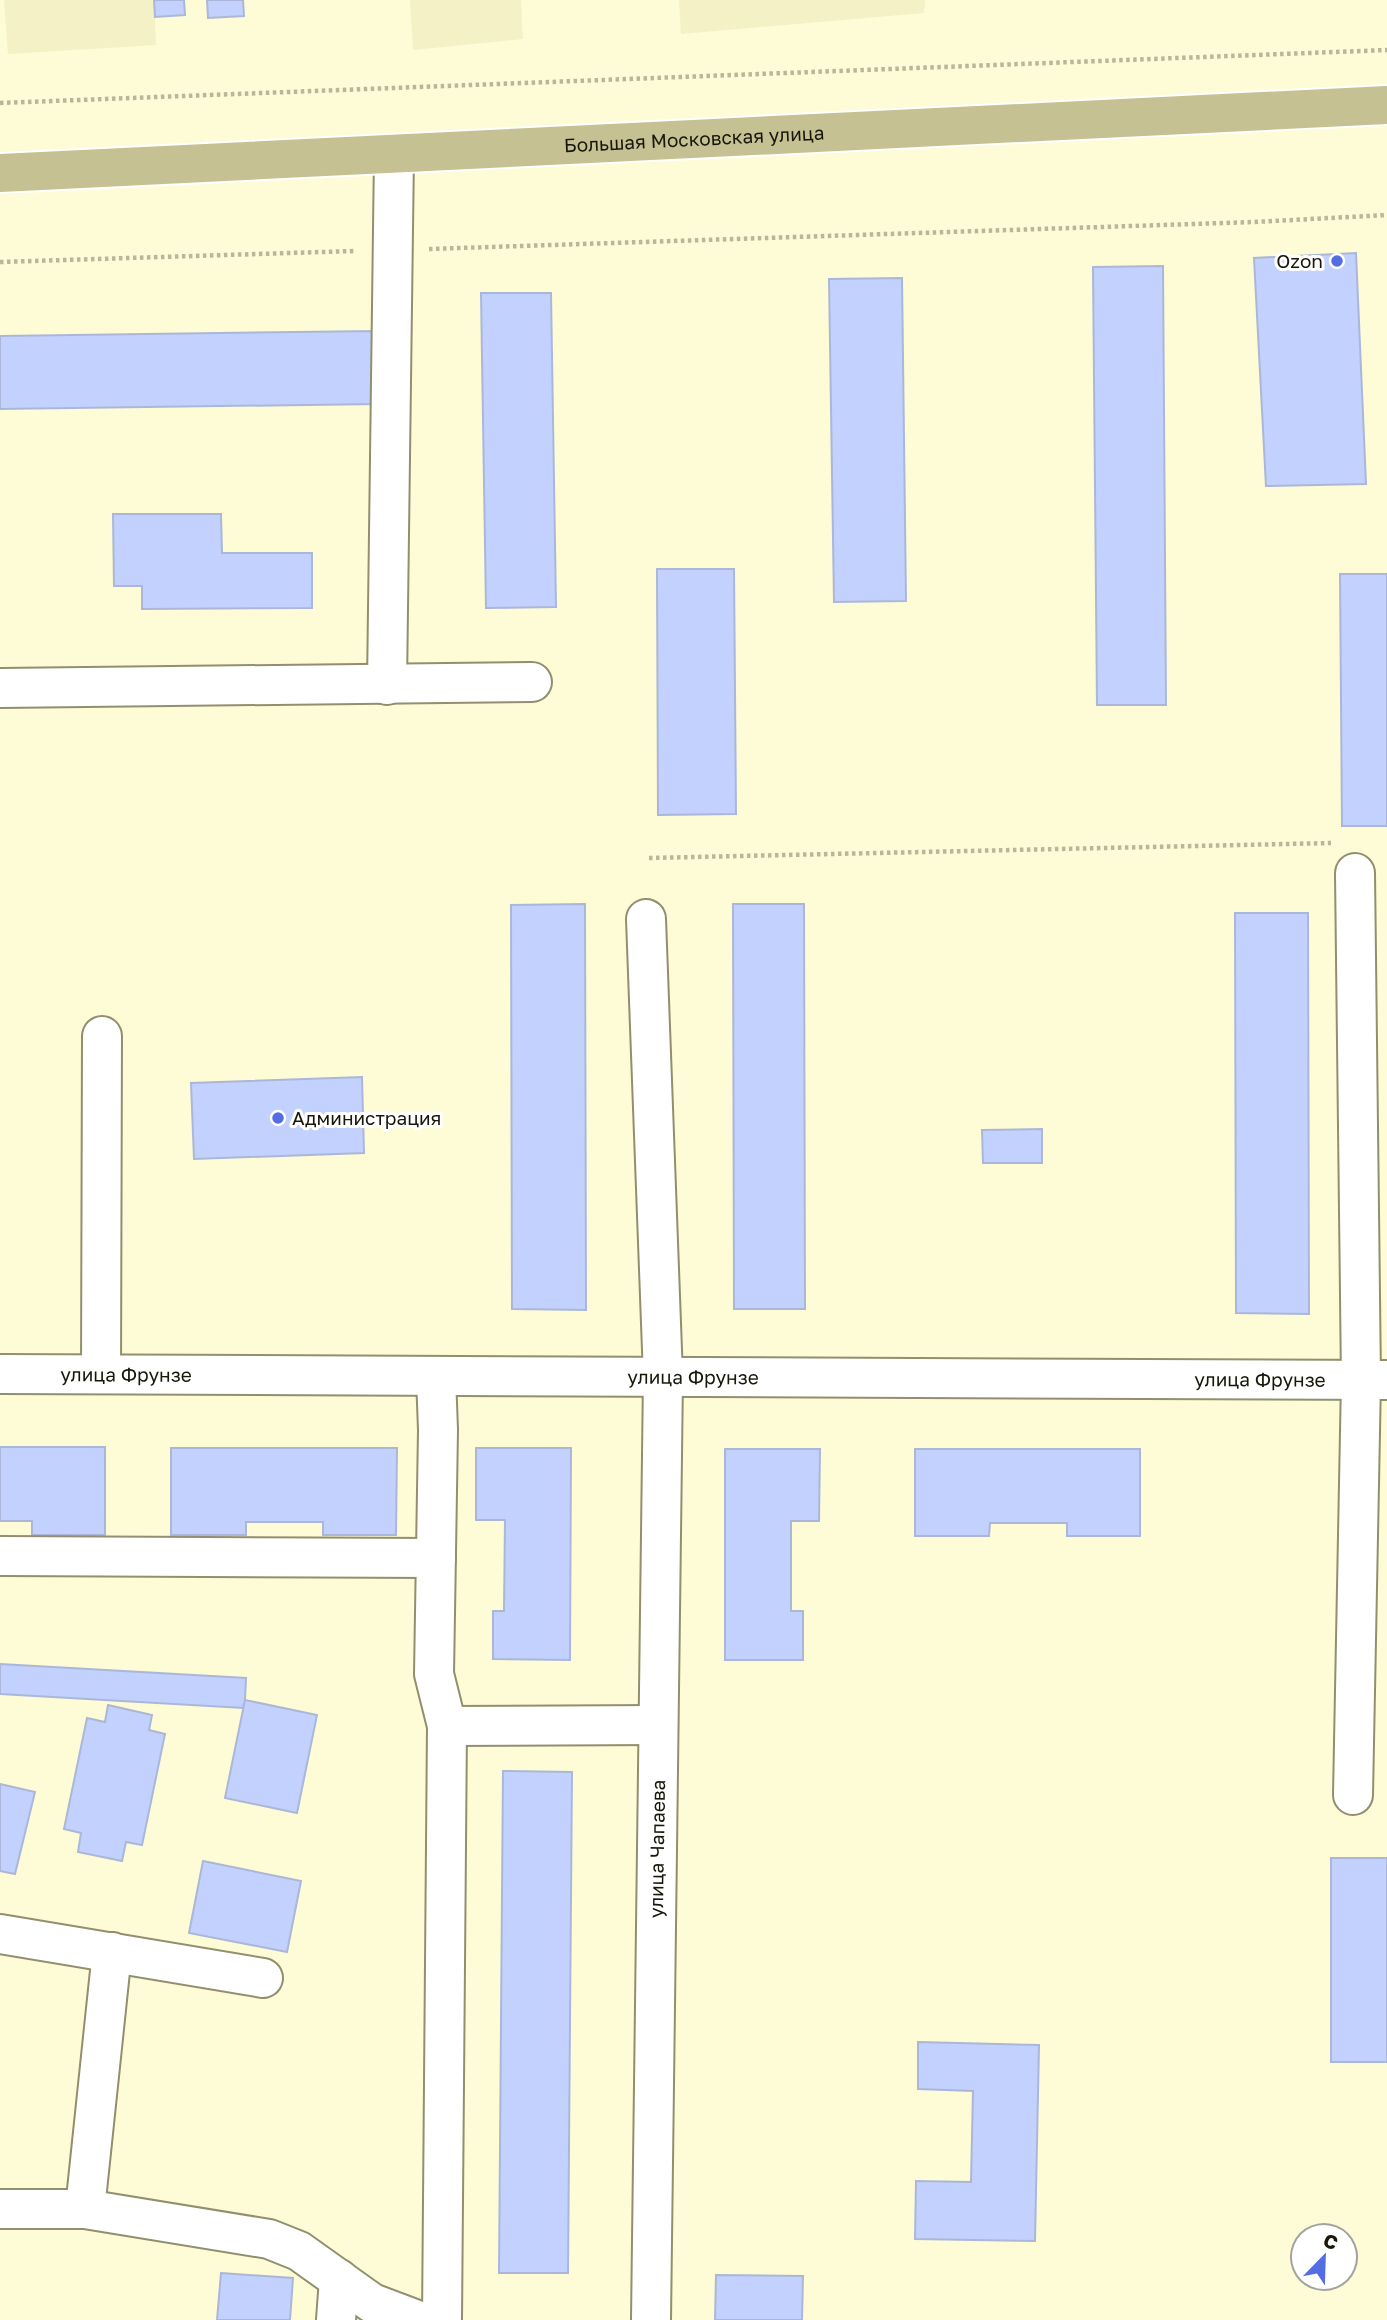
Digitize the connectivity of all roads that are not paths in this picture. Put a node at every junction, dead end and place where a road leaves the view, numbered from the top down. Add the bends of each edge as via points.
1 (1387, 104) edge
2 (394, 154) junction
3 (0, 173) edge
4 (532, 682) dead end
5 (387, 685) junction
6 (0, 688) edge
7 (1355, 873) dead end
8 (646, 919) dead end
9 (102, 1036) dead end
10 (0, 1374) edge
11 (101, 1374) junction
12 (436, 1376) junction
13 (663, 1377) junction
14 (1374, 1380) edge
15 (0, 1556) edge
16 (436, 1559) junction
17 (658, 1725) junction
18 (447, 1726) junction
19 (1353, 1795) dead end
20 (0, 1934) edge
21 (112, 1952) junction
22 (263, 1978) dead end
23 (0, 2209) edge
24 (85, 2210) junction
25 (339, 2279) junction
26 (336, 2320) edge
27 (417, 2320) edge
28 (442, 2320) edge
29 (651, 2320) edge

1 - 2 main road, Большая Московская улица
2 - 3 main road, Большая Московская улица
2 - 5 street
4 - 5 street
5 - 6 street
7 - 14 street
8 - 13 street, улица Чапаева
9 - 11 street
10 - 11 street, улица Фрунзе
11 - 12 street, улица Фрунзе
12 - 13 street, улица Фрунзе
12 - 16 street
13 - 14 street, улица Фрунзе
13 - 17 street, улица Чапаева
14 - 19 street
15 - 16 street
16 - 18 street via 434,1674
17 - 18 street
17 - 29 street, улица Чапаева
18 - 28 street
20 - 21 street
21 - 22 street
21 - 24 street
23 - 24 street
24 - 25 street via 269,2239 299,2251
25 - 26 street
25 - 27 street via 372,2303

